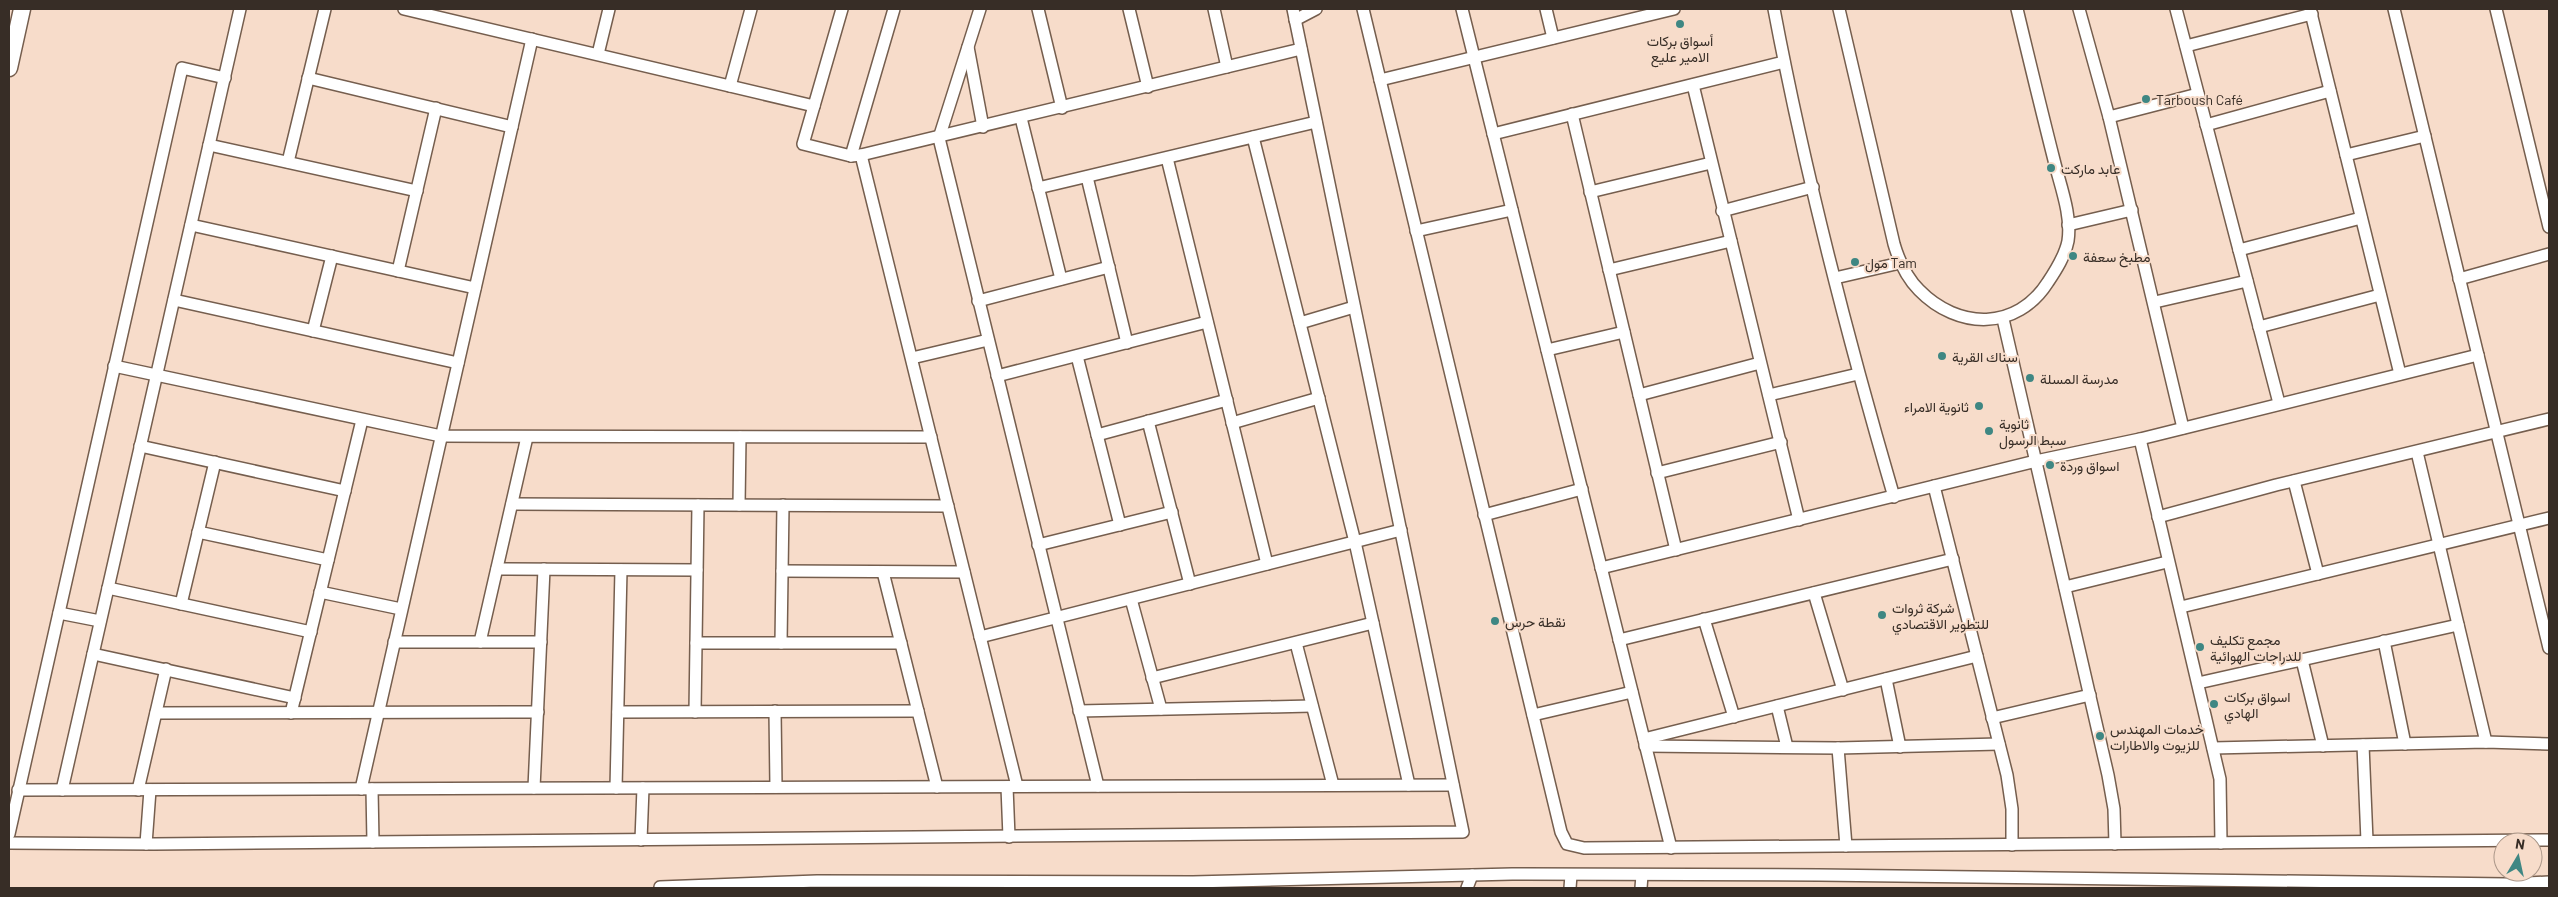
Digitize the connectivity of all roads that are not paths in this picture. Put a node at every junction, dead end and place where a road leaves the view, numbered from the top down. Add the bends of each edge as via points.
1 (22, 9) edge
2 (240, 9) edge
3 (325, 9) edge
4 (404, 9) edge
5 (609, 9) edge
6 (751, 9) edge
7 (842, 9) edge
8 (894, 9) edge
9 (980, 9) edge
10 (1038, 9) edge
11 (1129, 9) edge
12 (1214, 9) edge
13 (1316, 9) edge
14 (1363, 9) edge
15 (1462, 9) edge
16 (1546, 9) edge
17 (1674, 9) edge
18 (1774, 9) edge
19 (1839, 9) edge
20 (2017, 9) edge
21 (2079, 9) edge
22 (2176, 9) edge
23 (2394, 9) edge
24 (2496, 9) edge
25 (421, 11) edge
26 (2311, 11) edge
27 (1294, 14) edge
28 (1554, 38) junction
29 (532, 39) junction
30 (968, 44) junction
31 (2186, 46) junction
32 (1301, 49) junction
33 (598, 54) junction
34 (1474, 57) junction
35 (1784, 62) junction
36 (1227, 67) junction
37 (9, 68) edge
38 (224, 78) junction
39 (308, 78) junction
40 (1380, 80) junction
41 (1692, 85) junction
42 (730, 86) junction
43 (1148, 86) junction
44 (2330, 91) junction
45 (2198, 94) junction
46 (814, 106) junction
47 (436, 108) junction
48 (1062, 108) junction
49 (1572, 114) junction
50 (2109, 117) junction
51 (1021, 118) junction
52 (1316, 122) junction
53 (2206, 124) junction
54 (512, 127) junction
55 (983, 127) junction
56 (1493, 134) junction
57 (2425, 136) junction
58 (1253, 137) junction
59 (939, 138) junction
60 (209, 145) junction
61 (856, 155) junction
62 (2346, 155) junction
63 (1167, 158) junction
64 (288, 162) junction
65 (1710, 163) junction
66 (1087, 177) junction
67 (1814, 187) junction
68 (1038, 188) junction
69 (417, 191) junction
70 (1590, 192) junction
71 (1512, 210) junction
72 (1722, 210) junction
73 (2132, 210) junction
74 (2361, 218) junction
75 (2068, 224) junction
76 (191, 225) junction
77 (2549, 226) edge
78 (1416, 231) junction
79 (1731, 241) junction
80 (2239, 250) junction
81 (2549, 254) edge
82 (332, 256) junction
83 (1900, 263) junction
84 (1109, 267) junction
85 (398, 270) junction
86 (1609, 270) junction
87 (1835, 278) junction
88 (2459, 279) junction
89 (1061, 280) junction
90 (2247, 281) junction
91 (475, 288) junction
92 (2380, 295) junction
93 (174, 300) junction
94 (978, 301) junction
95 (2154, 302) junction
96 (1354, 306) junction
97 (2003, 319) junction
98 (1208, 322) junction
99 (1300, 323) junction
100 (2259, 327) junction
101 (313, 331) junction
102 (1624, 332) junction
103 (988, 340) junction
104 (1127, 343) junction
105 (1547, 350) junction
106 (2478, 355) junction
107 (1077, 356) junction
108 (912, 358) junction
109 (458, 363) junction
110 (1760, 363) junction
111 (114, 366) junction
112 (1858, 374) junction
113 (2400, 374) junction
114 (156, 376) junction
115 (997, 376) junction
116 (1639, 395) junction
117 (1768, 395) junction
118 (1319, 398) junction
119 (1227, 400) junction
120 (2278, 403) junction
121 (2549, 419) edge
122 (362, 420) junction
123 (1148, 421) junction
124 (1232, 423) junction
125 (2183, 428) junction
126 (2496, 430) junction
127 (1097, 435) junction
128 (441, 436) junction
129 (527, 437) junction
130 (740, 437) junction
131 (931, 437) junction
132 (2140, 439) junction
133 (1781, 442) junction
134 (140, 446) junction
135 (2417, 452) junction
136 (2036, 461) junction
137 (215, 462) junction
138 (1657, 472) junction
139 (2294, 481) junction
140 (1934, 486) junction
141 (1582, 490) junction
142 (345, 491) junction
143 (1894, 497) junction
144 (512, 504) junction
145 (698, 505) junction
146 (739, 505) junction
147 (783, 505) junction
148 (948, 506) junction
149 (1172, 512) junction
150 (1484, 514) junction
151 (2158, 517) junction
152 (2549, 518) edge
153 (1799, 520) junction
154 (1120, 525) junction
155 (2519, 525) junction
156 (1401, 530) junction
157 (198, 532) junction
158 (1355, 542) junction
159 (1038, 545) junction
160 (2439, 545) junction
161 (1676, 550) junction
162 (1953, 559) junction
163 (328, 560) junction
164 (2167, 562) junction
165 (1267, 564) junction
166 (1601, 568) junction
167 (497, 569) junction
168 (544, 569) junction
169 (621, 570) junction
170 (697, 570) junction
171 (782, 571) junction
172 (883, 572) junction
173 (964, 572) junction
174 (2318, 574) junction
175 (1190, 584) junction
176 (2065, 587) junction
177 (108, 588) junction
178 (320, 592) junction
179 (1814, 593) junction
180 (1131, 599) junction
181 (182, 604) junction
182 (2180, 606) junction
183 (401, 609) junction
184 (58, 613) junction
185 (1056, 618) junction
186 (1704, 619) junction
187 (100, 621) junction
188 (1373, 623) junction
189 (2458, 625) junction
190 (311, 632) junction
191 (980, 637) junction
192 (1619, 640) junction
193 (2384, 641) junction
194 (394, 642) junction
195 (480, 642) junction
196 (541, 642) junction
197 (1296, 642) junction
198 (696, 643) junction
199 (781, 643) junction
200 (901, 643) junction
201 (2549, 648) edge
202 (93, 654) junction
203 (1977, 656) junction
204 (2302, 660) junction
205 (166, 669) junction
206 (1152, 678) junction
207 (1886, 679) junction
208 (2198, 683) junction
209 (1842, 690) junction
210 (1632, 692) junction
211 (2090, 695) junction
212 (295, 698) junction
213 (1312, 706) junction
214 (1777, 706) junction
215 (1161, 709) junction
216 (775, 711) junction
217 (918, 711) junction
218 (1079, 711) junction
219 (378, 712) junction
220 (538, 712) junction
221 (618, 712) junction
222 (695, 712) junction
223 (156, 713) junction
224 (291, 713) junction
225 (1532, 715) junction
226 (1734, 717) junction
227 (1992, 718) junction
228 (2486, 742) junction
229 (1645, 743) junction
230 (1999, 744) junction
231 (2405, 744) junction
232 (2549, 744) edge
233 (2363, 745) junction
234 (2322, 746) junction
235 (1787, 747) junction
236 (1900, 747) junction
237 (1838, 748) junction
238 (2213, 748) junction
239 (1333, 785) junction
240 (1409, 785) junction
241 (1453, 785) junction
242 (1012, 786) junction
243 (1098, 786) junction
244 (776, 787) junction
245 (937, 787) junction
246 (534, 788) junction
247 (616, 788) junction
248 (643, 788) junction
249 (366, 789) junction
250 (18, 790) junction
251 (62, 790) junction
252 (144, 790) junction
253 (9, 834) edge
254 (1009, 836) junction
255 (641, 840) junction
256 (2549, 840) edge
257 (373, 842) junction
258 (2367, 842) junction
259 (9, 843) edge
260 (2221, 843) junction
261 (146, 844) junction
262 (2116, 844) junction
263 (2012, 845) junction
264 (1846, 846) junction
265 (1671, 848) junction
266 (1472, 875) junction
267 (1570, 875) junction
268 (1642, 875) junction
269 (1808, 876) junction
270 (2549, 882) edge
271 (1956, 883) edge
272 (2040, 883) edge
273 (818, 884) edge
274 (1225, 884) edge
275 (1264, 884) edge
276 (2195, 884) edge
277 (1019, 885) edge
278 (1164, 885) edge
279 (2395, 886) edge
280 (660, 887) edge
281 (1467, 888) edge
282 (1570, 888) edge
283 (1641, 888) edge
284 (1809, 888) edge

1 - 37 main road
2 - 38 street
3 - 39 street
4 - 25 street
5 - 33 street
6 - 42 street
7 - 46 street
8 - 61 street
9 - 30 street
10 - 48 street
11 - 43 street
12 - 36 street
13 - 27 street
14 - 40 street
15 - 34 street
16 - 28 street
17 - 28 street
18 - 35 street
19 - 83 street
20 - 75 street
21 - 50 street
22 - 31 street
23 - 57 street
24 - 77 street
25 - 29 street
26 - 31 street
26 - 44 street
27 - 32 street
28 - 34 street
29 - 33 street
29 - 54 street
30 - 55 street
30 - 59 street
31 - 45 street
32 - 36 street
32 - 52 street
33 - 42 street
34 - 40 street
34 - 56 street
35 - 41 street
35 - 67 street
36 - 43 street
38 - 60 street
38 - 111 street via 182,68
39 - 47 street
39 - 64 street
40 - 78 street
41 - 49 street
41 - 65 street
42 - 46 street
43 - 48 street
44 - 53 street
44 - 62 street
45 - 50 street
45 - 53 street
46 - 61 street via 803,144
47 - 54 street
47 - 69 street
48 - 51 street
49 - 56 street
49 - 70 street
50 - 73 street
51 - 55 street
51 - 68 street
52 - 58 street
52 - 96 street
53 - 80 street
54 - 91 street
55 - 59 street
56 - 71 street
57 - 62 street
57 - 88 street
58 - 63 street
58 - 99 street
59 - 61 street
59 - 94 street
60 - 64 street
60 - 76 street
61 - 108 street
62 - 74 street
63 - 66 street
63 - 98 street
64 - 69 street
65 - 70 street
65 - 72 street
66 - 68 street
66 - 84 street
67 - 72 street
67 - 87 street
68 - 89 street
69 - 85 street
70 - 86 street
71 - 78 street
71 - 105 street
72 - 79 street
73 - 75 street
73 - 95 street
74 - 80 street
74 - 92 street
75 - 97 street via 2068,241 2063,256 2043,291 2015,314
76 - 82 street
76 - 93 street
78 - 150 street
79 - 86 street
79 - 110 street
80 - 90 street
81 - 88 street
82 - 85 street
82 - 101 street
83 - 87 street
83 - 97 street via 1919,291 1934,303 1956,314
84 - 89 street
84 - 104 street
85 - 91 street
86 - 102 street
87 - 112 street
88 - 106 street
89 - 94 street
90 - 95 street
90 - 100 street
91 - 109 street
92 - 100 street
92 - 113 street
93 - 101 street
93 - 114 street
94 - 103 street
95 - 125 street
96 - 99 street
96 - 156 street
97 - 136 street
98 - 104 street
98 - 119 street
99 - 118 street
100 - 120 street
101 - 109 street
102 - 105 street
102 - 116 street
103 - 108 street
103 - 115 street
104 - 107 street
105 - 141 street
106 - 113 street
106 - 126 street
107 - 115 street
107 - 127 street
108 - 131 street
109 - 128 street
110 - 116 street
110 - 117 street
111 - 114 street
111 - 184 street
112 - 117 street
112 - 143 street
113 - 120 street
114 - 122 street
114 - 134 street
115 - 159 street
116 - 138 street
117 - 133 street
118 - 124 street
118 - 158 street
119 - 123 street
119 - 124 street
120 - 125 street
121 - 126 street
122 - 128 street
122 - 142 street
123 - 127 street
123 - 149 street
124 - 165 street
125 - 132 street
126 - 135 street
126 - 155 street
127 - 154 street
128 - 129 street
128 - 183 street
129 - 130 street
129 - 144 street
130 - 131 street
130 - 146 street
131 - 148 street
132 - 136 street
132 - 151 street
133 - 138 street
133 - 153 street
134 - 137 street
134 - 177 street
135 - 139 street
135 - 160 street
136 - 140 street
136 - 176 street
137 - 142 street
137 - 157 street
138 - 161 street
139 - 151 street
139 - 174 street
140 - 143 street
140 - 162 street
141 - 150 street
141 - 166 street
142 - 163 street
143 - 153 street
144 - 145 street
144 - 167 street
145 - 146 street
145 - 170 street
146 - 147 street
147 - 148 street
147 - 171 street
148 - 173 street
149 - 154 street
149 - 175 street
150 - 225 street
151 - 164 street
152 - 155 street
153 - 161 street
154 - 159 street
155 - 160 street
155 - 201 street
156 - 158 street
156 - 241 street
157 - 163 street
157 - 181 street
158 - 165 street
158 - 188 street
159 - 185 street
160 - 174 street
160 - 189 street
161 - 166 street
162 - 179 street
162 - 203 street
163 - 178 street
164 - 176 street
164 - 182 street
165 - 175 street
166 - 192 street
167 - 168 street
167 - 195 street
168 - 169 street
168 - 196 street
169 - 170 street
169 - 221 street
170 - 198 street
171 - 172 street
171 - 199 street
172 - 173 street
172 - 200 street
173 - 191 street
174 - 182 street
175 - 180 street
176 - 211 street
177 - 181 street
177 - 187 street
178 - 183 street
178 - 190 street
179 - 186 street
179 - 209 street
180 - 185 street
180 - 206 street
181 - 190 street
182 - 208 street
183 - 194 street
184 - 187 street
184 - 250 street
185 - 191 street
185 - 218 street
186 - 192 street
186 - 226 street
187 - 202 street
188 - 197 street
188 - 240 street
189 - 193 street
189 - 228 street
190 - 212 street
191 - 242 street
192 - 210 street
193 - 204 street
193 - 231 street
194 - 195 street
194 - 219 street
195 - 196 street
196 - 220 street
197 - 206 street
197 - 213 street
198 - 199 street
198 - 222 street
199 - 200 street
200 - 217 street
202 - 205 street
202 - 251 street
203 - 207 street
203 - 227 street
204 - 208 street
204 - 234 street
205 - 212 street
205 - 223 street
206 - 215 street
207 - 209 street
207 - 236 street
208 - 238 street
209 - 214 street
210 - 225 street
210 - 229 street
211 - 227 street
211 - 262 street via 2114,809
212 - 224 street
213 - 215 street
213 - 239 street
214 - 226 street
214 - 235 street
215 - 218 street
216 - 217 street
216 - 222 street
216 - 244 street
217 - 245 street
218 - 243 street
219 - 220 street
219 - 224 street
219 - 249 street
220 - 246 street
221 - 222 street
221 - 247 street
223 - 224 street
223 - 252 street
225 - 265 street via 1561,832 1567,844 1584,848
226 - 229 street
227 - 230 street
228 - 231 street
228 - 232 street
229 - 235 street
229 - 265 street
230 - 236 street
230 - 263 street via 2012,809
231 - 233 street
233 - 234 street
233 - 258 street
234 - 238 street
235 - 237 street
236 - 237 street
237 - 264 street
238 - 260 street via 2222,802
239 - 240 street
239 - 243 street
240 - 241 street
241 - 254 street via 1463,832
242 - 243 street
242 - 245 street
242 - 254 street
244 - 245 street
244 - 248 street
246 - 247 street
246 - 249 street
247 - 248 street
248 - 255 street
249 - 252 street
249 - 257 street
250 - 251 street
250 - 253 street
251 - 252 street
252 - 261 street
254 - 255 street
255 - 257 street
256 - 258 street
257 - 261 street
258 - 260 street
259 - 261 street
260 - 262 street
262 - 263 street
263 - 264 street
264 - 265 street
266 - 267 street
266 - 275 street
266 - 281 street
267 - 268 street
267 - 282 street
268 - 269 street
268 - 283 street
269 - 271 street
269 - 284 street
270 - 279 street
271 - 272 street
272 - 276 street
273 - 277 street
273 - 280 street
274 - 275 street
274 - 278 street
276 - 279 street
277 - 278 street

